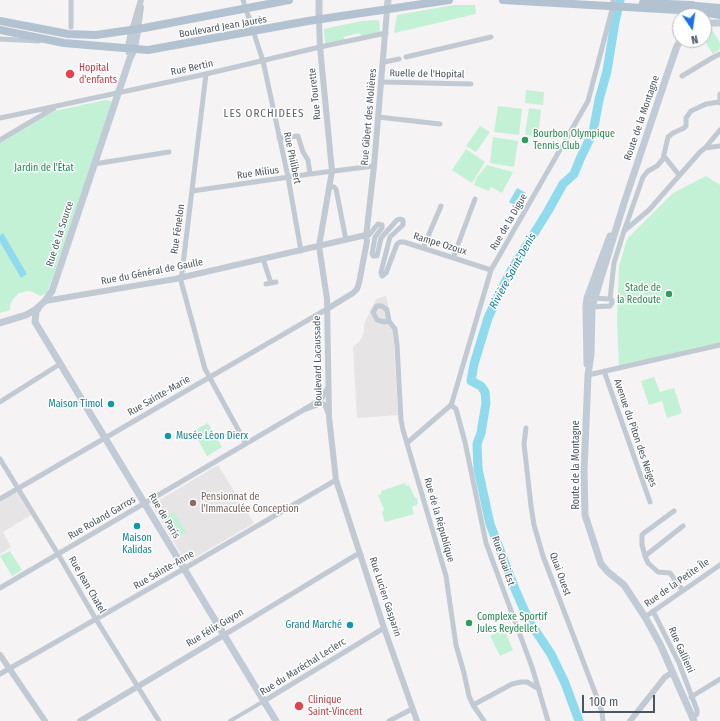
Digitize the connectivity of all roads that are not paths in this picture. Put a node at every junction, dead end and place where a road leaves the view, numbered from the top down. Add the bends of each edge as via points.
1 (71, 0) edge
2 (141, 0) edge
3 (244, 0) edge
4 (289, 0) edge
5 (318, 0) edge
6 (388, 0) edge
7 (449, 0) edge
8 (503, 0) edge
9 (591, 0) edge
10 (613, 0) edge
11 (280, 1) edge
12 (720, 7) edge
13 (696, 8) junction
14 (246, 9) junction
15 (387, 10) junction
16 (320, 20) junction
17 (0, 21) edge
18 (71, 28) dead end
19 (0, 30) edge
20 (135, 30) junction
21 (253, 32) junction
22 (386, 33) junction
23 (491, 38) dead end
24 (0, 39) edge
25 (64, 43) junction
26 (320, 47) junction
27 (676, 48) edge
28 (131, 49) junction
29 (720, 54) edge
30 (406, 57) dead end
31 (399, 58) dead end
32 (263, 61) junction
33 (384, 62) junction
34 (206, 74) junction
35 (682, 76) dead end
36 (382, 82) junction
37 (471, 84) dead end
38 (119, 93) junction
39 (720, 94) edge
40 (720, 102) edge
41 (58, 106) junction
42 (378, 117) junction
43 (0, 118) edge
44 (440, 124) dead end
45 (720, 130) edge
46 (279, 138) junction
47 (0, 140) edge
48 (720, 146) edge
49 (706, 148) junction
50 (170, 152) dead end
51 (664, 156) junction
52 (94, 164) junction
53 (374, 166) junction
54 (332, 171) junction
55 (310, 174) junction
56 (679, 175) junction
57 (288, 177) junction
58 (330, 186) junction
59 (192, 191) junction
60 (475, 199) dead end
61 (441, 206) dead end
62 (624, 230) junction
63 (366, 235) junction
64 (346, 240) junction
65 (319, 246) junction
66 (423, 248) junction
67 (301, 251) junction
68 (453, 258) junction
69 (263, 259) junction
70 (492, 270) junction
71 (181, 277) junction
72 (271, 283) dead end
73 (591, 298) junction
74 (610, 298) junction
75 (45, 301) junction
76 (39, 307) junction
77 (589, 307) junction
78 (330, 308) junction
79 (18, 318) junction
80 (389, 321) dead end
81 (35, 322) junction
82 (0, 323) edge
83 (720, 345) edge
84 (60, 364) junction
85 (604, 371) junction
86 (588, 372) junction
87 (209, 378) junction
88 (329, 383) junction
89 (0, 402) edge
90 (451, 404) junction
91 (305, 409) junction
92 (329, 417) junction
93 (526, 428) dead end
94 (105, 437) junction
95 (407, 443) junction
96 (246, 444) junction
97 (0, 458) edge
98 (336, 480) junction
99 (18, 488) junction
100 (0, 499) edge
101 (650, 502) dead end
102 (145, 504) junction
103 (674, 511) dead end
104 (682, 526) dead end
105 (58, 554) junction
106 (361, 555) junction
107 (645, 556) junction
108 (720, 565) edge
109 (184, 569) junction
110 (0, 588) edge
111 (683, 591) junction
112 (653, 611) junction
113 (645, 617) junction
114 (96, 619) junction
115 (384, 628) junction
116 (224, 634) junction
117 (0, 655) edge
118 (9, 668) junction
119 (673, 672) junction
120 (0, 674) edge
121 (720, 679) edge
122 (138, 686) junction
123 (539, 689) junction
124 (691, 697) junction
125 (264, 701) junction
126 (473, 705) junction
127 (412, 709) junction
128 (693, 720) edge
129 (45, 721) edge
130 (80, 721) edge
131 (159, 721) edge
132 (230, 721) edge
133 (276, 721) edge
134 (389, 721) edge
135 (417, 721) edge
136 (484, 721) edge
137 (548, 721) edge
138 (603, 721) edge
139 (630, 721) edge

1 - 18 street
2 - 20 street, Rue de la Source
3 - 14 street, Rue Philibert
4 - 11 main road, Boulevard Jean Jaurès
5 - 16 main road, Rue Tourette
6 - 15 main road, Rue Gibert des Molières
7 - 15 main road, Boulevard Jean Jaurès
8 - 13 main road, bridge
9 - 13 main road, bridge
10 - 70 street, Rue de la Digue via 588,101
11 - 14 main road, Boulevard Jean Jaurès
12 - 13 main road
14 - 20 main road, Boulevard Jean Jaurès
14 - 21 street, Rue Philibert
15 - 16 main road, Boulevard Jean Jaurès
15 - 22 street, Rue Gibert des Molières
16 - 21 main road, Boulevard Jean Jaurès
16 - 26 street, Rue Tourette
17 - 20 main road, Boulevard Jean Jaurès via 96,36
19 - 25 main road, Boulevard Jean Jaurès
20 - 28 main road, Rue de la Source
21 - 28 main road, Boulevard Jean Jaurès via 144,51
21 - 32 street, Rue Philibert
22 - 26 street, Rue Bertin
22 - 33 street, Rue Gibert des Molières
23 - 30 street
24 - 25 street
25 - 28 main road, Boulevard Jean Jaurès
26 - 32 street, Rue Bertin
26 - 54 street, Rue Tourette
27 - 73 main road, Route de la Montagne
28 - 38 main road, Rue de la Source
29 - 35 street
31 - 33 street
32 - 34 street, Rue Bertin
32 - 46 street, Rue Philibert
33 - 36 street, Rue Gibert des Molières
34 - 38 street, Rue Bertin
34 - 59 street, Rue Fénelon
36 - 37 street, Ruelle de l'Hopital
36 - 42 street, Rue Gibert des Molières
38 - 41 street, Rue Bertin
38 - 52 main road, Rue de la Source
39 - 40 street
40 - 51 street via 706,104 688,114 686,126 668,137
41 - 43 street, Rue Bertin
41 - 47 street
42 - 44 street
42 - 53 street, Rue Gibert des Molières
45 - 49 street
46 - 55 street via 298,136 308,160
46 - 57 street, Rue Philibert
48 - 49 street
49 - 56 street
50 - 52 street
51 - 56 street
51 - 62 street via 660,163 642,177
52 - 75 main road, Rue de la Source via 52,291
53 - 54 street, Rue Milius
53 - 63 street, Rue Gibert des Molières
54 - 55 street, Rue Milius
54 - 58 street, Rue Tourette
55 - 57 street, Rue Milius
56 - 62 street via 649,210
57 - 59 street, Rue Milius
57 - 67 street, Rue Philibert
58 - 64 street via 336,189
58 - 65 street, Rue Tourette
59 - 71 street, Rue Fénelon
60 - 68 street
61 - 66 street
62 - 74 street via 614,263
63 - 64 street, Rue du Général de Gaulle
63 - 66 street, Rampe Ozoux via 369,235 378,224 382,225 375,237 372,254 377,256 381,238 397,220 403,220 403,225 390,237 382,276 386,273 398,244 404,242
63 - 78 street, Boulevard Lacaussade via 357,289
64 - 65 street, Rue du Général de Gaulle
65 - 67 street, Rue du Général de Gaulle
65 - 78 street, Rue Tourette
66 - 68 street, Rampe Ozoux
67 - 69 street, Rue du Général de Gaulle
68 - 70 street, Rampe Ozoux
69 - 71 street, Rue du Général de Gaulle
69 - 72 street
70 - 90 street, Rue de la Digue
71 - 75 street, Rue du Général de Gaulle
71 - 87 street, Rue Fénelon
73 - 74 street
73 - 77 main road, Route de la Montagne
74 - 77 street via 610,306
75 - 76 main road, Rue de la Source
76 - 79 main road
76 - 81 main road
77 - 86 main road, Route de la Montagne via 591,354
78 - 87 street, Rue Sainte-Marie
78 - 88 street, Boulevard Lacaussade
79 - 81 main road
79 - 82 main road
80 - 95 street, Rue de la République via 394,326 401,420
81 - 84 main road, Rue de Paris
83 - 85 street
84 - 89 street
84 - 94 main road, Rue de Paris
85 - 86 street
85 - 101 street, Avenue du Piton des Neiges
86 - 113 main road, Route de la Montagne via 585,515 601,564 624,585
87 - 94 street, Rue Sainte-Marie
87 - 96 street, Rue Fénelon
88 - 91 street, Rue Roland Garros via 324,396
88 - 92 street, Boulevard Lacaussade
90 - 95 street
90 - 123 street, Rue Quai Est via 456,409 465,442 486,543
91 - 92 street via 321,403 326,406
91 - 96 street, Rue Roland Garros
92 - 98 street, Boulevard Lacaussade
93 - 138 street, Quai Ouest via 524,444 534,525 602,712
94 - 99 street, Rue Sainte-Marie
94 - 102 main road, Rue de Paris
95 - 126 street, Rue de la République via 446,576 456,645
96 - 102 street, Rue Roland Garros
97 - 99 street, Rue Jean Chatel
98 - 106 street, Rue Lucien Gasparin
98 - 109 street, Rue Sainte-Anne
99 - 100 street, Rue Sainte-Marie
99 - 105 street, Rue Jean Chatel
102 - 105 street, Rue Roland Garros
102 - 109 main road, Rue de Paris
103 - 107 street via 642,535
104 - 107 street
105 - 110 street, Rue Roland Garros
105 - 114 street, Rue Jean Chatel
106 - 115 street, Rue Lucien Gasparin
106 - 116 street, Rue Félix Guyon via 356,555
107 - 111 street via 648,563 658,572 673,575
108 - 111 street, Rue de la Petite Île
109 - 114 street, Rue Sainte-Anne
109 - 116 main road, Rue de Paris
111 - 112 street, Rue de la Petite Île
112 - 113 street, Rue de la Petite Île
112 - 124 street, Rue Gallieni via 679,664
113 - 119 main road, Route de la Montagne
114 - 118 street, Rue Sainte-Anne
114 - 122 street, Rue Jean Chatel
115 - 125 street, Rue du Maréchal Leclerc
115 - 127 street, Rue Lucien Gasparin
116 - 122 street, Rue Félix Guyon
116 - 125 main road, Rue de Paris
117 - 118 street
118 - 120 street, Rue Sainte-Anne
118 - 129 street
119 - 128 main road, Route de la Montagne
119 - 139 street via 665,677
121 - 124 street
122 - 130 street, Rue Félix Guyon
122 - 131 street, Rue Jean Chatel
123 - 126 street via 527,682 512,684
123 - 137 street, Rue Quai Est
124 - 128 street, Rue Gallieni via 697,712
125 - 132 street, Rue du Maréchal Leclerc
125 - 133 main road, Rue de Paris
126 - 136 street, Rue de la République
127 - 134 street
127 - 135 street, Rue Lucien Gasparin

